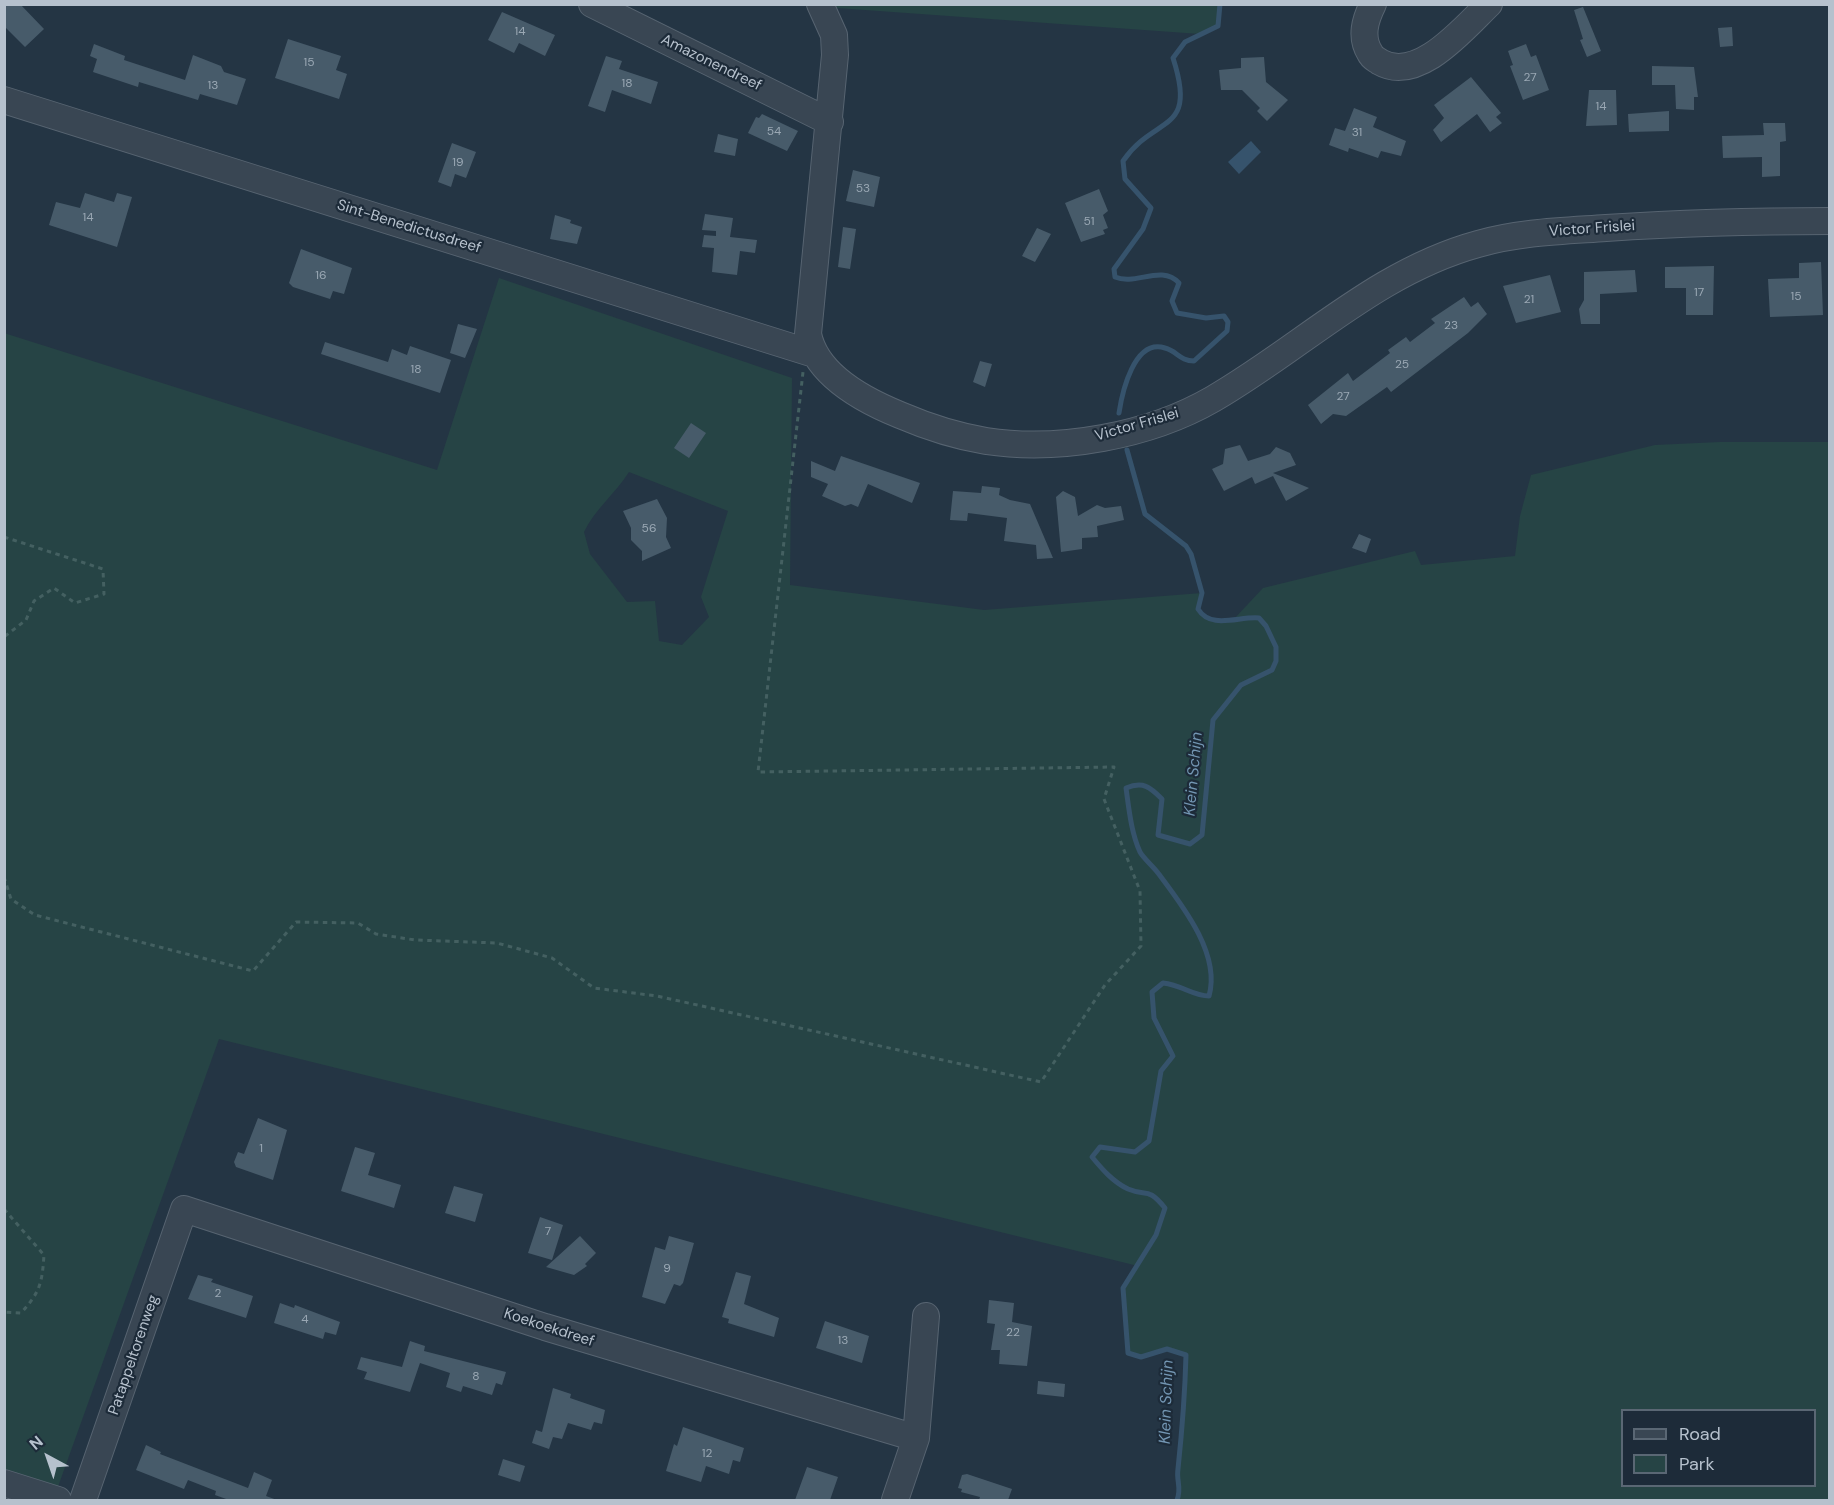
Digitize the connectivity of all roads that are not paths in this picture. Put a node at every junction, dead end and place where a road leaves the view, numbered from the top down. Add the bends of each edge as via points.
1 (592, 4) edge
2 (820, 4) edge
3 (1373, 4) edge
4 (1489, 4) edge
5 (4, 100) edge
6 (830, 122) junction
7 (1830, 221) edge
8 (814, 354) junction
9 (184, 1209) joint
10 (926, 1316) dead end
11 (916, 1438) junction
12 (4, 1483) edge
13 (58, 1500) edge
14 (83, 1500) edge
15 (895, 1500) edge

1 - 6 street, Amazonendreef
2 - 6 street via 834,35
3 - 4 street via 1364,30 1366,46 1371,57 1400,68 1436,53
5 - 8 street, Sint-Benedictusdreef
6 - 8 street via 808,334
7 - 8 street, Victor Frislei via 1673,223 1535,233 1476,245 1408,272 1356,301 1196,408 1159,422 1075,442 1008,444 936,430 856,393
9 - 11 street, Koekoekdreef via 545,1327
9 - 14 street, Patappeltorenweg
10 - 11 street
11 - 15 street
12 - 13 street

